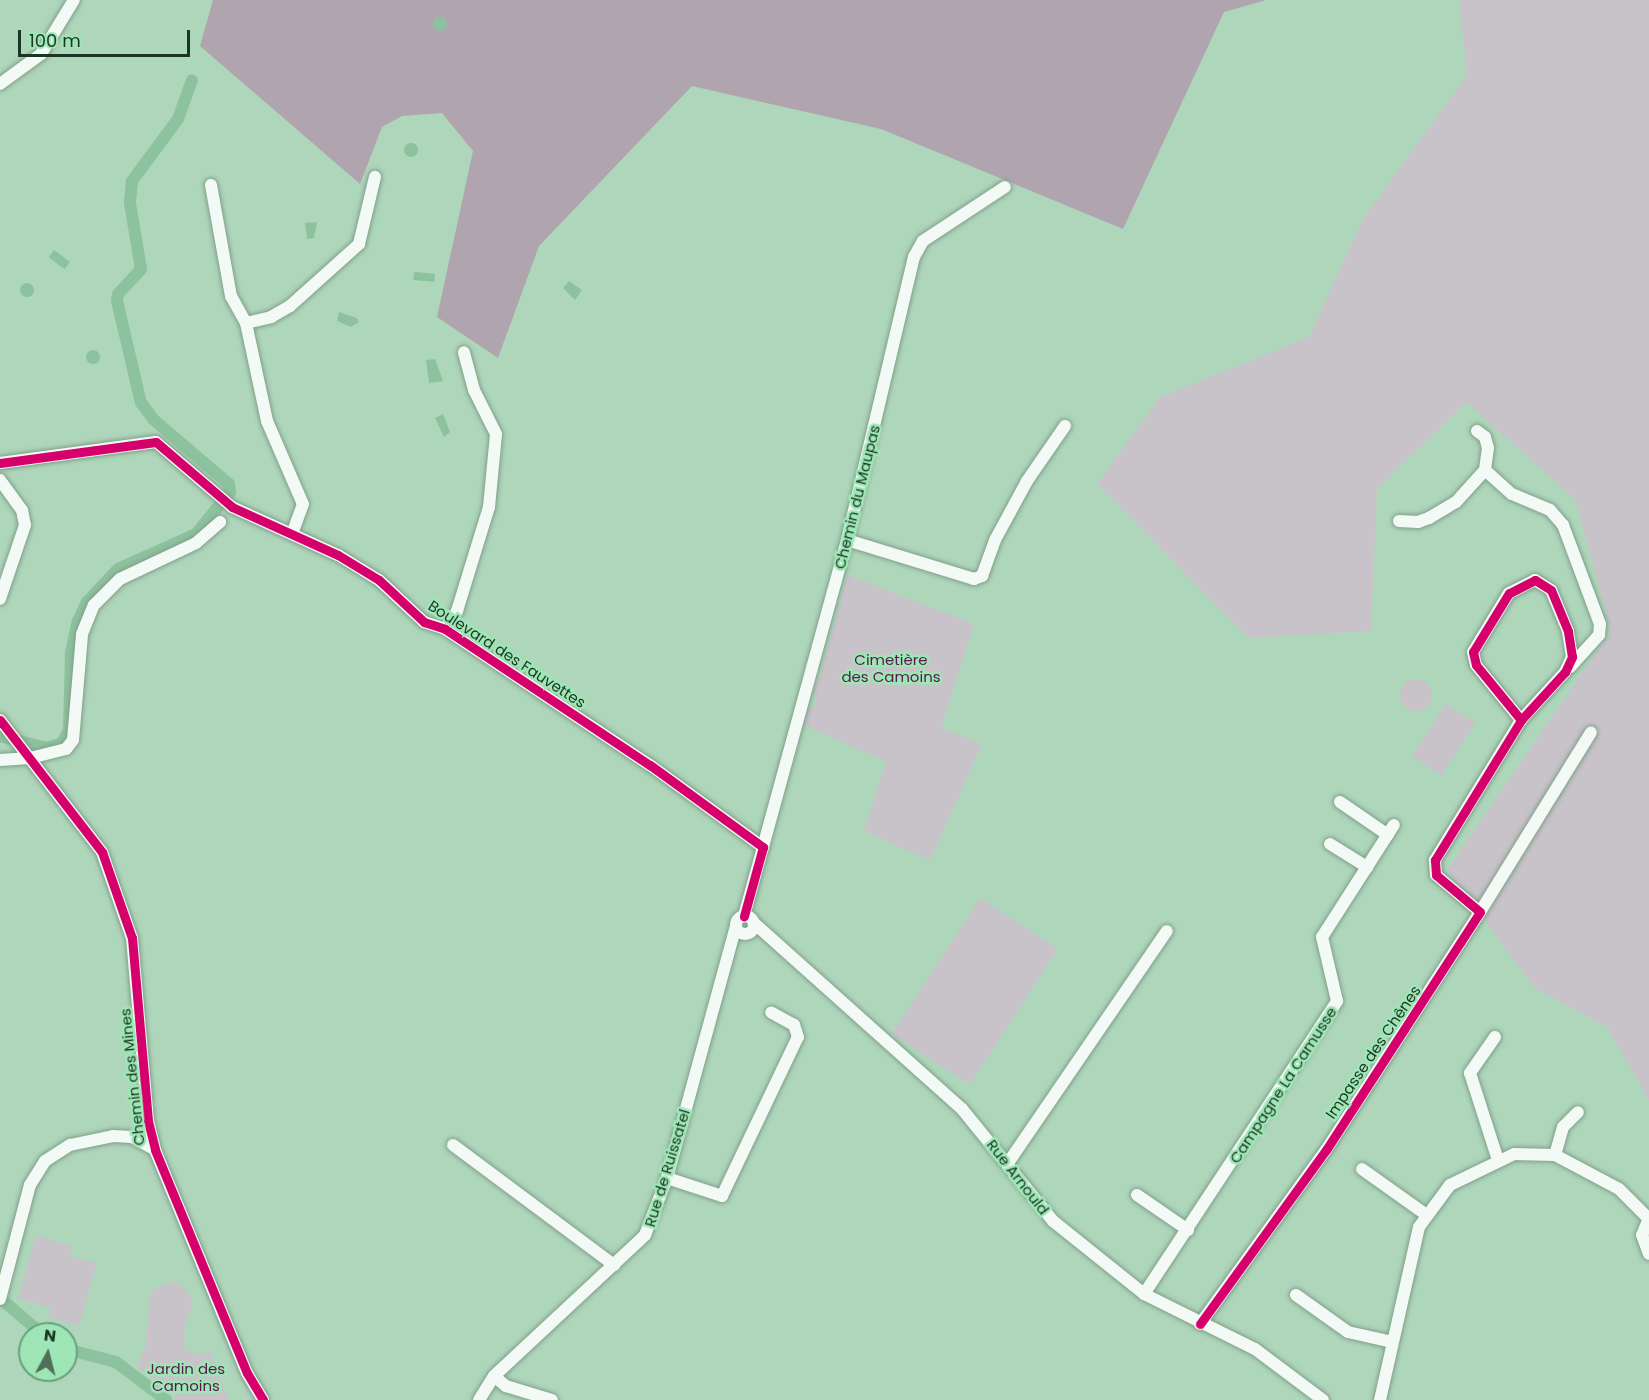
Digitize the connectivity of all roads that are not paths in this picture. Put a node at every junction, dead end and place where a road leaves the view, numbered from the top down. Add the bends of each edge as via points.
1 (74, 0) edge
2 (0, 84) edge
3 (375, 177) dead end
4 (211, 185) dead end
5 (1005, 187) dead end
6 (246, 323) junction
7 (464, 352) dead end
8 (1065, 426) dead end
9 (1477, 431) dead end
10 (0, 463) edge
11 (1485, 470) junction
12 (0, 480) edge
13 (1399, 521) dead end
14 (220, 522) dead end
15 (292, 534) junction
16 (847, 540) junction
17 (0, 599) edge
18 (445, 629) junction
19 (1566, 672) junction
20 (0, 720) edge
21 (1521, 720) junction
22 (1591, 732) dead end
23 (27, 753) junction
24 (0, 760) edge
25 (1340, 802) dead end
26 (1330, 844) dead end
27 (763, 847) junction
28 (1367, 867) junction
29 (1480, 912) junction
30 (745, 926) junction
31 (1167, 931) dead end
32 (771, 1012) dead end
33 (1495, 1036) dead end
34 (1578, 1112) dead end
35 (453, 1145) dead end
36 (155, 1150) junction
37 (1555, 1155) junction
38 (1498, 1160) junction
39 (1008, 1162) junction
40 (1362, 1168) dead end
41 (667, 1178) junction
42 (1137, 1196) dead end
43 (1425, 1215) junction
44 (1649, 1218) edge
45 (1188, 1230) junction
46 (1649, 1254) edge
47 (614, 1265) junction
48 (1144, 1294) junction
49 (1296, 1294) dead end
50 (0, 1299) edge
51 (1200, 1324) junction
52 (1392, 1342) junction
53 (494, 1376) junction
54 (263, 1400) edge
55 (478, 1400) edge
56 (552, 1400) edge
57 (1323, 1400) edge
58 (1380, 1400) edge

1 - 2 street via 41,54
3 - 6 street via 359,244 290,306 271,317
4 - 6 street via 231,296
5 - 16 street, Chemin du Maupas via 923,241 914,257
6 - 15 street via 267,421 303,504
7 - 18 street via 474,390 496,434 487,517 457,611
8 - 16 street via 1027,481 995,540 982,576 974,579 905,561
9 - 11 street via 1485,437 1488,448
10 - 15 street, Boulevard des Fauvettes via 156,442 232,507
11 - 13 street via 1456,502 1430,518
11 - 19 street via 1512,494 1550,510 1563,525 1600,624 1599,635
12 - 17 street via 22,510 25,525
14 - 23 street via 196,543 141,567 101,596 82,634 73,740 58,753
15 - 18 street, Boulevard des Fauvettes via 360,568 379,580 424,622
16 - 27 street, Chemin du Maupas
18 - 27 street, Boulevard des Fauvettes via 658,771
19 - 21 street
19 - 21 street via 1572,647 1551,590 1535,580 1520,586 1509,593 1473,652 1476,665
20 - 23 street, Chemin des Mines
21 - 29 street via 1435,860 1434,868 1444,884
22 - 29 street, Impasse des Chênes
23 - 24 street
23 - 36 street, Chemin des Mines via 102,852 132,938 148,1121
25 - 28 street, Campagne La Camusse via 1391,830
26 - 28 street
27 - 30 street
28 - 45 street, Campagne La Camusse via 1322,937 1337,1001
29 - 51 street, Impasse des Chênes via 1326,1150
30 - 39 street, Rue Arnould via 770,938 962,1109
30 - 41 street, Rue de Ruissatel via 732,944
31 - 39 street
32 - 41 street via 794,1025 798,1037 722,1196
33 - 38 street via 1470,1073
34 - 37 street via 1563,1127
35 - 47 street
36 - 50 street via 132,1137 113,1136 70,1144 45,1161 30,1185
36 - 54 street, Chemin des Mines via 247,1373
37 - 38 street via 1532,1153
37 - 44 street via 1619,1189
38 - 43 street via 1450,1185
39 - 48 street, Rue Arnould via 1053,1221
40 - 43 street
41 - 47 street, Rue de Ruissatel via 645,1235
42 - 45 street
43 - 52 street
44 - 46 street via 1642,1235
45 - 48 street, Campagne La Camusse
47 - 53 street, Rue de Ruissatel
48 - 51 street, Rue Arnould
49 - 52 street via 1348,1332
51 - 57 street, Rue Arnould via 1255,1350
52 - 58 street
53 - 55 street, Rue de Ruissatel
53 - 56 street via 506,1386

